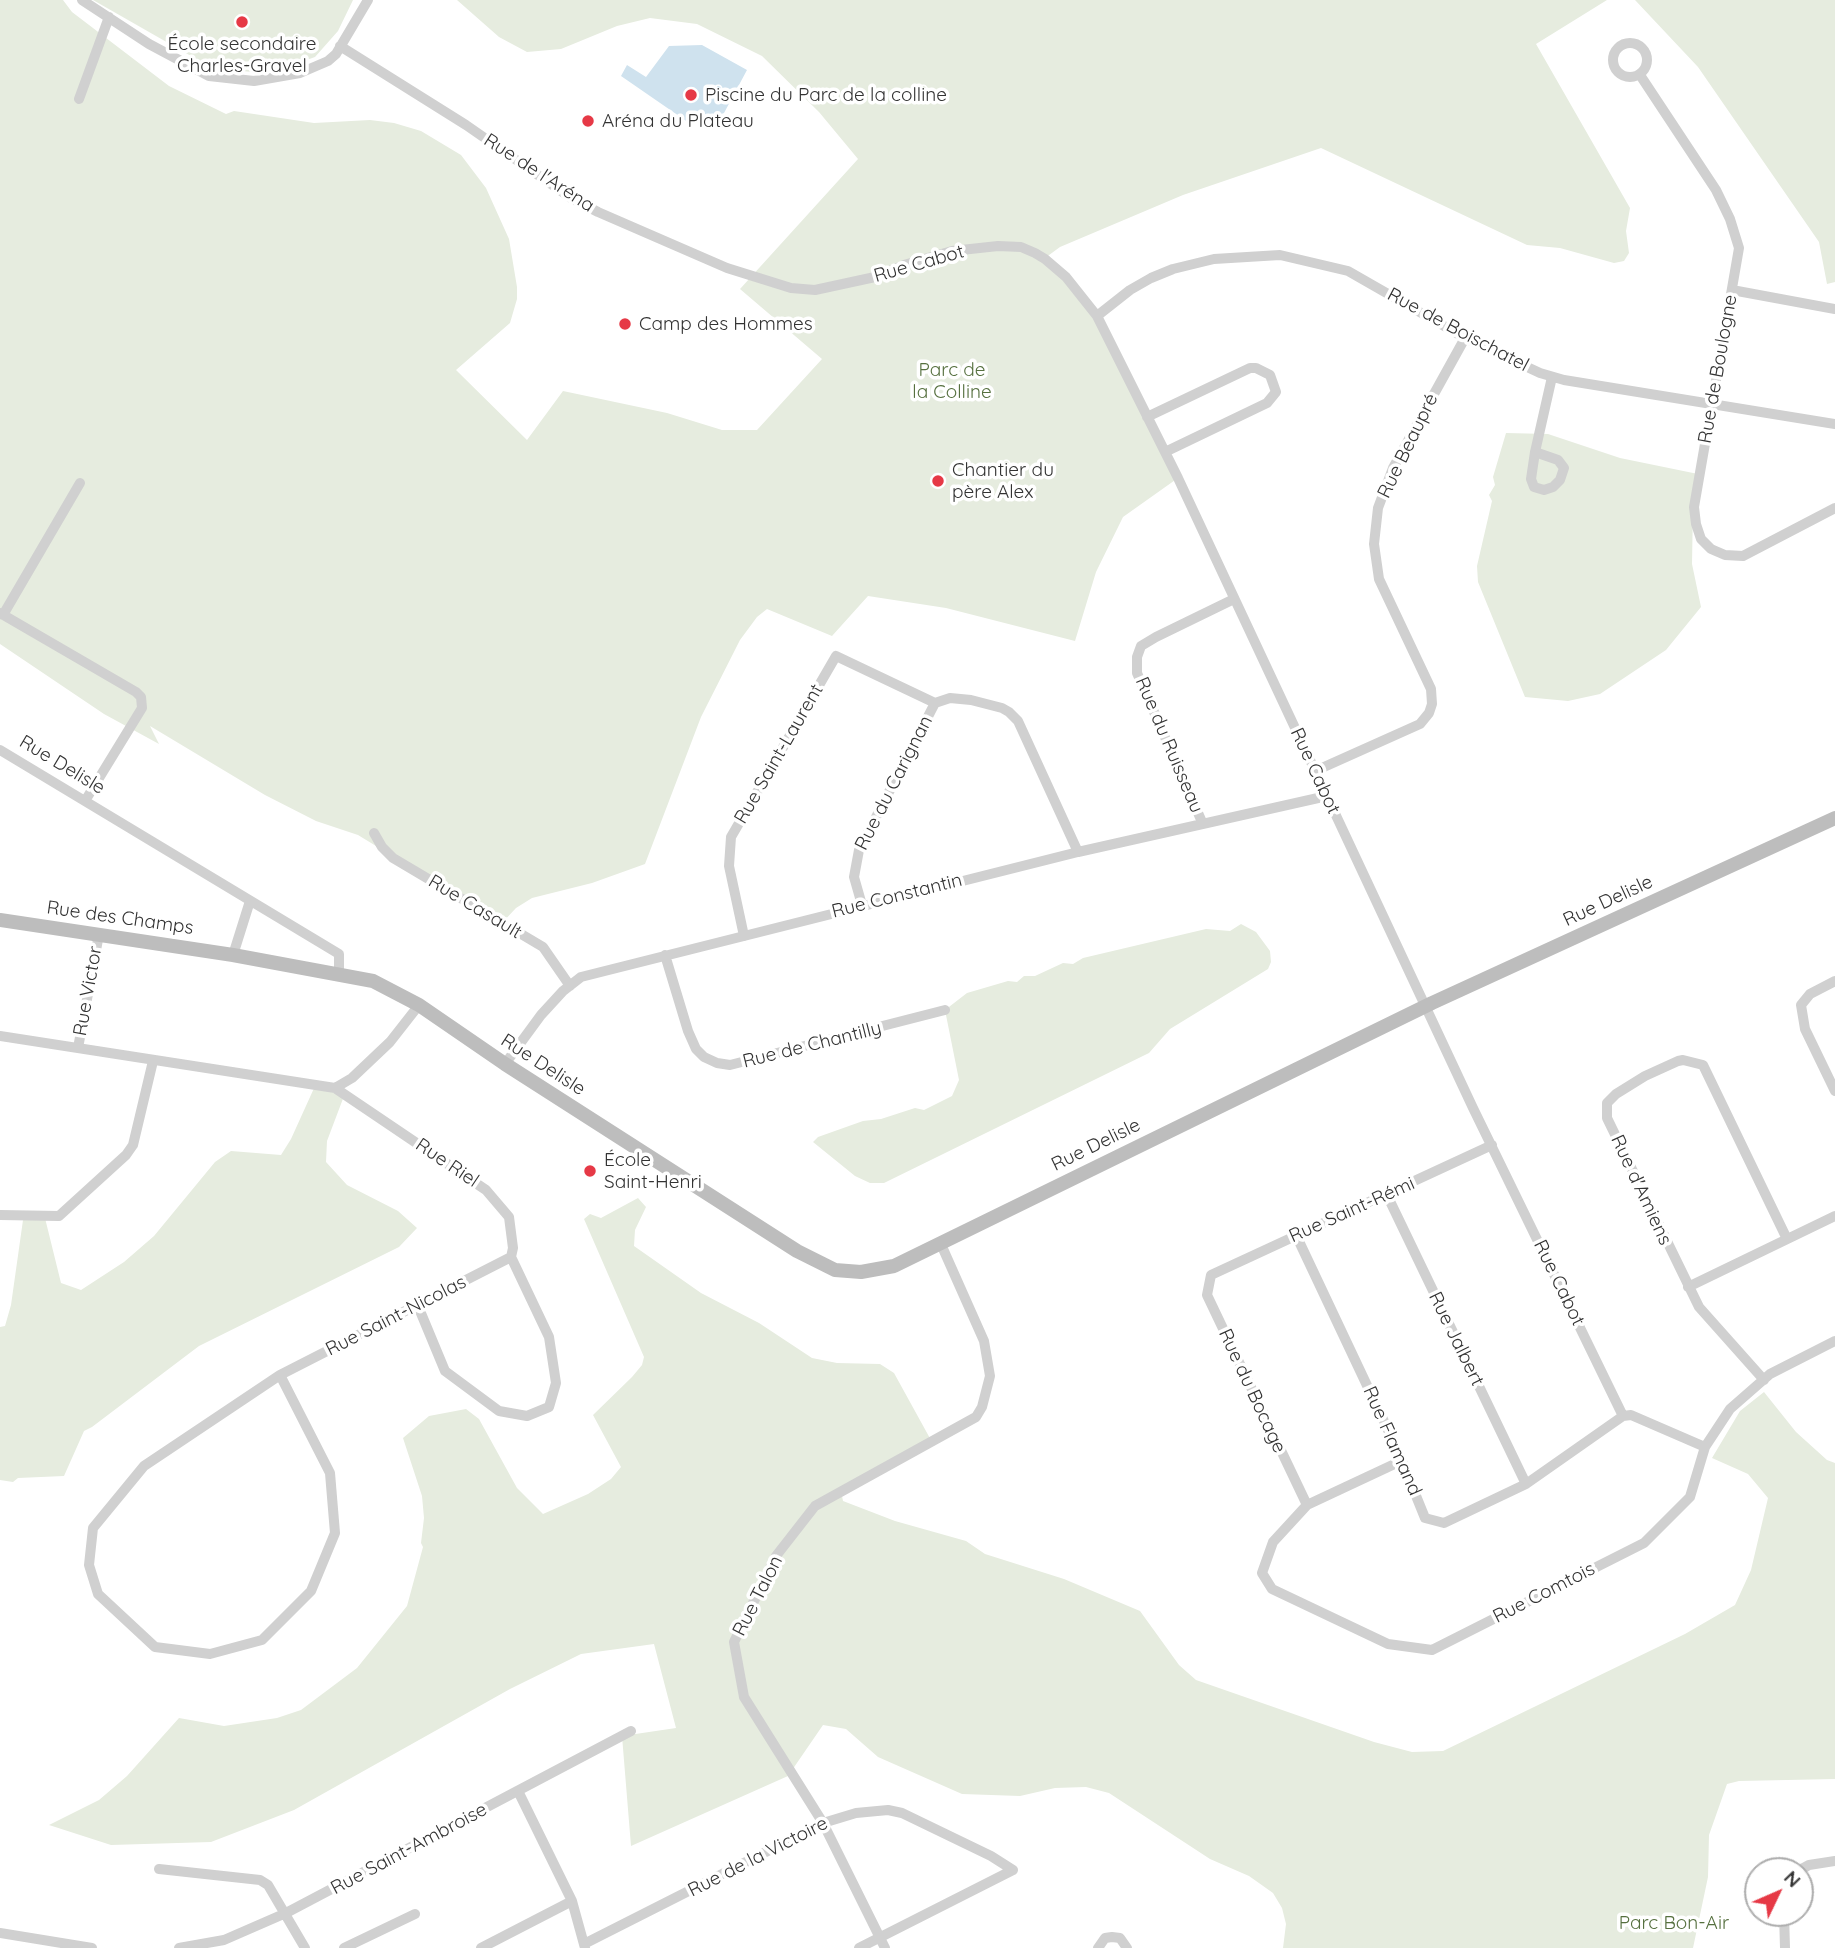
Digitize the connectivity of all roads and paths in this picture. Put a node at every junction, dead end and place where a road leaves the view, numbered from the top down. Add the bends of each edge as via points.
1 (82, 0) edge
2 (368, 0) edge
3 (109, 17) junction
4 (340, 46) junction
5 (1640, 75) dead end
6 (79, 99) dead end
7 (833, 287) joint
8 (1732, 290) junction
9 (1835, 309) edge
10 (1097, 316) junction
11 (1465, 338) junction
12 (1552, 377) junction
13 (1712, 404) junction
14 (1147, 417) junction
15 (1835, 424) edge
16 (1165, 452) junction
17 (1535, 453) dead end
18 (79, 482) dead end
19 (1835, 508) edge
20 (1234, 598) junction
21 (1, 614) edge
22 (935, 703) junction
23 (0, 750) edge
24 (1315, 771) junction
25 (1327, 796) junction
26 (85, 801) junction
27 (1835, 818) edge
28 (1202, 822) junction
29 (374, 832) dead end
30 (1078, 852) junction
31 (250, 901) junction
32 (862, 905) junction
33 (0, 920) edge
34 (99, 934) junction
35 (744, 936) junction
36 (233, 955) junction
37 (665, 956) junction
38 (339, 974) junction
39 (1835, 981) edge
40 (570, 986) junction
41 (401, 994) joint
42 (419, 1005) junction
43 (1426, 1007) junction
44 (945, 1010) dead end
45 (0, 1036) edge
46 (78, 1048) junction
47 (153, 1061) junction
48 (505, 1063) junction
49 (335, 1088) junction
50 (1835, 1091) edge
51 (1492, 1145) junction
52 (1387, 1195) junction
53 (0, 1215) edge
54 (1835, 1216) edge
55 (1296, 1235) junction
56 (1787, 1239) junction
57 (940, 1242) junction
58 (511, 1257) junction
59 (1211, 1275) joint
60 (1688, 1287) junction
61 (418, 1306) junction
62 (1835, 1341) edge
63 (280, 1375) junction
64 (1764, 1380) junction
65 (1623, 1416) junction
66 (1705, 1447) junction
67 (1401, 1461) junction
68 (1526, 1484) junction
69 (1307, 1505) junction
70 (631, 1731) dead end
71 (518, 1791) junction
72 (823, 1823) junction
73 (1835, 1861) edge
74 (1814, 1864) edge
75 (159, 1869) dead end
76 (572, 1901) junction
77 (286, 1913) junction
78 (415, 1914) dead end
79 (1784, 1927) edge
80 (0, 1933) edge
81 (883, 1943) edge
82 (585, 1946) edge
83 (1095, 1947) edge
84 (92, 1948) edge
85 (179, 1948) edge
86 (305, 1948) edge
87 (344, 1948) edge
88 (481, 1948) edge
89 (859, 1948) edge
90 (1127, 1948) edge
91 (1785, 1948) edge

1 - 3 street
2 - 4 street
3 - 4 street via 205,74 235,80 268,80 300,73 328,61
3 - 6 street
4 - 7 street, Rue de l'Aréna via 598,212 727,268 791,288
5 - 8 street, Rue de Boulogne via 1727,212 1739,248
7 - 10 street, Rue Cabot via 952,251 1021,247 1055,268
8 - 9 street
8 - 13 street, Rue de Boulogne
10 - 11 street, Rue de Boischatel via 1130,290 1173,269 1214,259 1280,255 1348,271
10 - 14 street, Rue Cabot
11 - 12 street, Rue de Boischatel
11 - 24 street, Rue Beaupré via 1393,468 1378,508 1374,544 1379,579 1431,689 1429,713 1420,724
12 - 13 street, Rue de Boischatel
12 - 17 street
13 - 15 street, Rue de Boischatel
13 - 19 street, Rue de Boulogne via 1694,507 1702,539 1711,549 1743,556
14 - 16 street, Rue Cabot
14 - 16 street via 1250,368 1270,375 1276,392 1267,403
16 - 20 street, Rue Cabot
18 - 21 street
20 - 24 street, Rue Cabot
20 - 28 street, Rue du Ruisseau via 1141,646 1137,657 1137,673
21 - 26 street via 141,697 142,708
22 - 30 street via 950,698 971,700 1014,716
22 - 32 street, Rue du Carignan via 859,850 854,877
22 - 35 street, Rue Saint-Laurent via 836,656 731,837 729,866
23 - 26 street, Rue Delisle
24 - 25 street, Rue Cabot
25 - 28 street, Rue Constantin
25 - 43 street, Rue Cabot
26 - 31 street, Rue Delisle
27 - 43 street, Rue Delisle
28 - 30 street, Rue Constantin
29 - 40 street, Rue Casault via 393,858 543,947
30 - 32 street, Rue Constantin
31 - 36 street
31 - 38 street, Rue Delisle via 339,954
32 - 35 street, Rue Constantin
33 - 34 street, Rue des Champs
34 - 36 street, Rue des Champs
34 - 46 street, Rue Victor
35 - 37 street, Rue Constantin
36 - 38 street, Rue des Champs
37 - 40 street, Rue Constantin via 581,977
37 - 44 street, Rue de Chantilly via 696,1049 704,1057 730,1066
38 - 41 street, Rue des Champs via 373,981
39 - 50 street via 1801,1004 1805,1029
40 - 48 street, Rue Constantin
41 - 42 street, Rue Delisle
42 - 48 street, Rue Delisle
42 - 49 street via 383,1049
43 - 51 street, Rue Cabot
43 - 57 street, Rue Delisle
45 - 46 street, Rue Riel
46 - 47 street, Rue Riel
47 - 49 street, Rue Riel
47 - 53 street via 126,1156 59,1216
48 - 57 street, Rue Delisle via 797,1251 835,1270 861,1272 894,1266
49 - 58 street, Rue Riel via 486,1190 509,1217
51 - 52 street, Rue Saint-Rémi
51 - 65 street, Rue Cabot
52 - 55 street, Rue Saint-Rémi
52 - 68 street, Rue Jalbert
54 - 56 street
55 - 59 street, Rue Saint-Rémi
55 - 67 street, Rue Flamand
56 - 60 street
56 - 60 street, Rue d'Amiens via 1703,1065 1683,1060 1645,1076 1607,1103 1607,1118
57 - 72 street, Rue Talon via 984,1341 990,1376 982,1407 976,1417 816,1506 776,1556 734,1642 744,1697
58 - 61 street, Rue Saint-Nicolas
58 - 61 street, Rue Riel via 549,1337 556,1383 549,1407 527,1416 499,1411 445,1371
59 - 69 street, Rue du Bocage via 1207,1295
60 - 64 street, Rue d'Amiens via 1699,1307
61 - 63 street, Rue Saint-Nicolas
62 - 64 street, Rue Comtois
63 - 63 street, Rue Saint-Nicolas via 330,1474 335,1533 311,1591 262,1640 210,1654 155,1647 98,1594 89,1565 93,1528 144,1466
64 - 66 street, Rue Comtois via 1730,1409
65 - 66 street
65 - 68 street, Rue Flamand
66 - 69 street, Rue Comtois via 1690,1497 1644,1543 1432,1650 1388,1644 1272,1589 1262,1573 1273,1542
67 - 68 street, Rue Flamand via 1425,1518 1444,1523
67 - 69 street
70 - 71 street, Rue Saint-Ambroise
71 - 76 street
71 - 77 street, Rue Saint-Ambroise
72 - 81 street, Rue Talon
72 - 81 street, Rue de la Victoire via 856,1813 902,1813 1013,1870
72 - 82 street, Rue de la Victoire
73 - 74 street
75 - 77 street via 260,1880 273,1889
76 - 82 street
76 - 88 street
77 - 85 street, Rue Saint-Ambroise via 224,1940
77 - 86 street
78 - 87 street
79 - 91 street
80 - 84 street
81 - 89 street
83 - 90 street via 1112,1937 1120,1938

